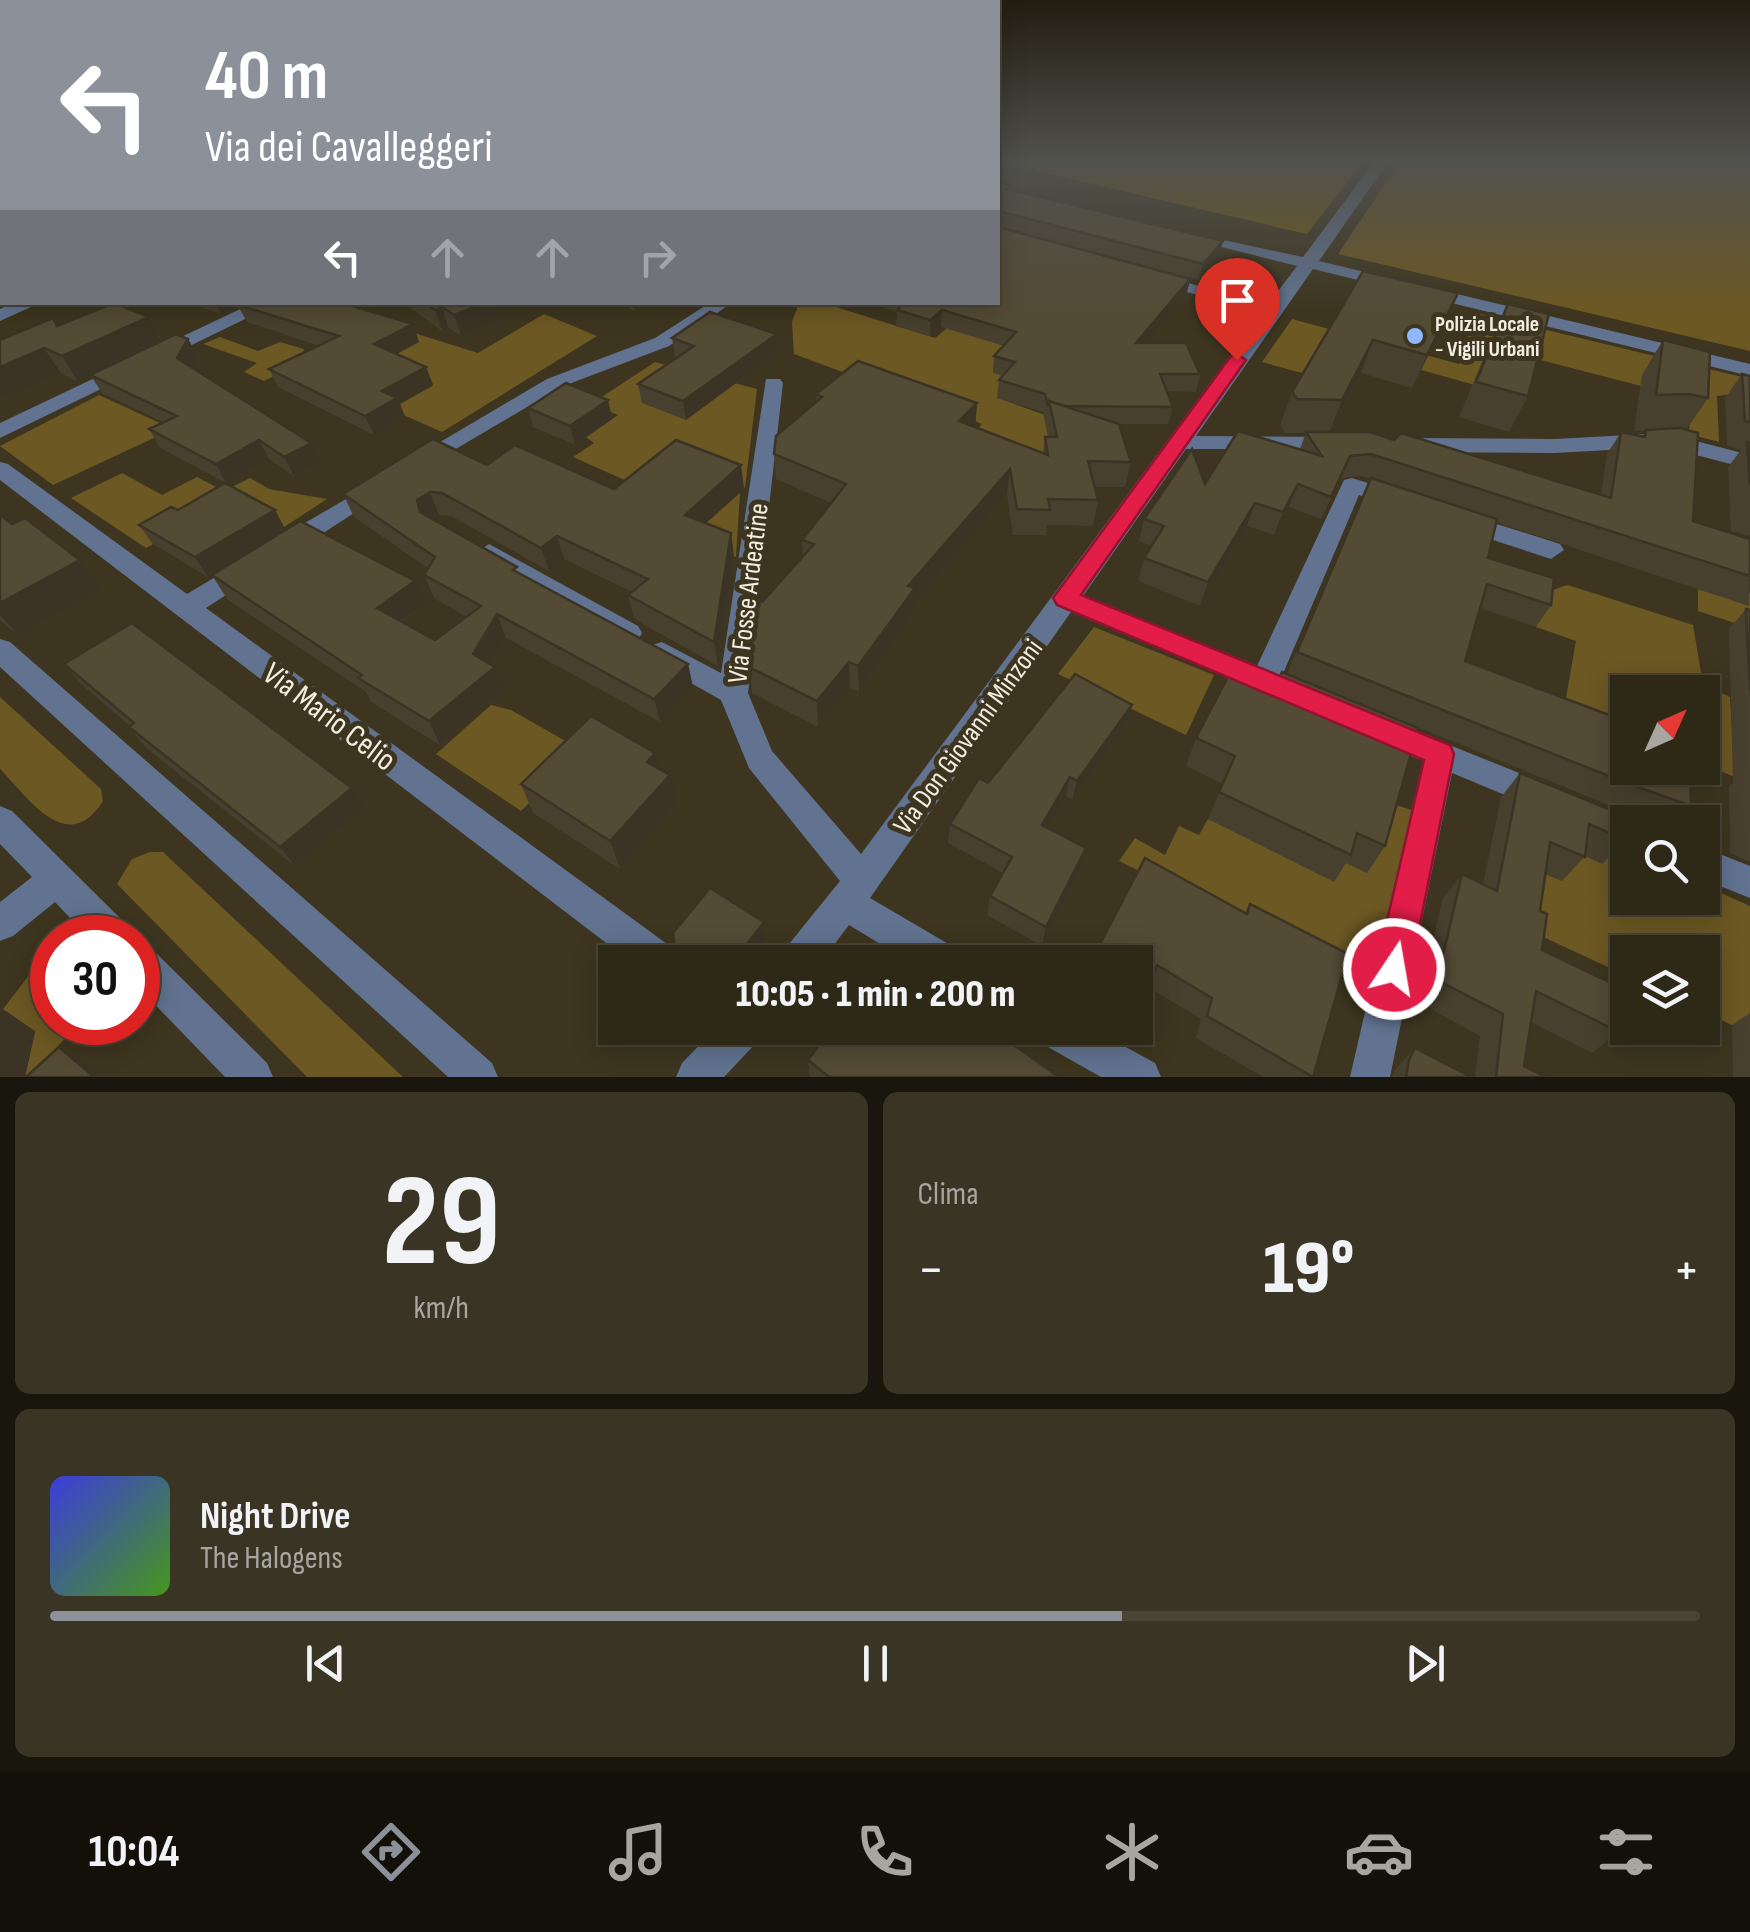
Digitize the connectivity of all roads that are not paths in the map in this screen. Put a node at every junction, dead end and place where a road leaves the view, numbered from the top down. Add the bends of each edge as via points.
1 (1346, 212) edge
2 (1171, 230) edge
3 (1306, 263) junction
4 (1147, 275) edge
5 (25, 305) edge
6 (265, 305) edge
7 (719, 305) edge
8 (1273, 310) junction
9 (0, 315) edge
10 (1750, 370) edge
11 (773, 383) dead end
12 (0, 431) edge
13 (1179, 442) junction
14 (1750, 462) edge
15 (0, 469) edge
16 (458, 536) edge
17 (1551, 550) dead end
18 (1066, 598) junction
19 (186, 608) junction
20 (0, 650) edge
21 (1264, 681) junction
22 (733, 693) junction
23 (1440, 754) junction
24 (1576, 810) edge
25 (0, 821) edge
26 (1720, 870) edge
27 (56, 879) junction
28 (1750, 882) edge
29 (853, 892) junction
30 (91, 915) edge
31 (0, 924) edge
32 (638, 945) edge
33 (811, 945) edge
34 (922, 945) edge
35 (160, 983) edge
36 (726, 1045) edge
37 (1084, 1045) edge
38 (253, 1077) edge
39 (478, 1077) edge
40 (696, 1077) edge
41 (1141, 1077) edge
42 (1370, 1077) edge

1 - 3 street, Via Don Giovanni Minzoni
2 - 3 street
3 - 8 street, Via Don Giovanni Minzoni
3 - 10 street
4 - 8 street
5 - 9 street
6 - 12 street
7 - 19 street via 662,342 554,383
8 - 13 street, Via Don Giovanni Minzoni
11 - 22 street, Via Fosse Ardeatine
13 - 14 street via 1555,446 1665,440
13 - 18 street, Via Don Giovanni Minzoni
15 - 19 street, Via Mario Celio
16 - 22 street
17 - 21 street via 1352,485
18 - 21 street
18 - 29 street, Via Don Giovanni Minzoni
19 - 32 street, Via Mario Celio
20 - 39 street
21 - 23 street
22 - 29 street, Via Fosse Ardeatine via 760,758
23 - 24 street
23 - 42 street
25 - 27 street
26 - 28 street
27 - 30 street
27 - 31 street
29 - 33 street, Via Don Giovanni Minzoni
29 - 34 street, Via Fosse Ardeatine
35 - 38 street
36 - 40 street
37 - 41 street

